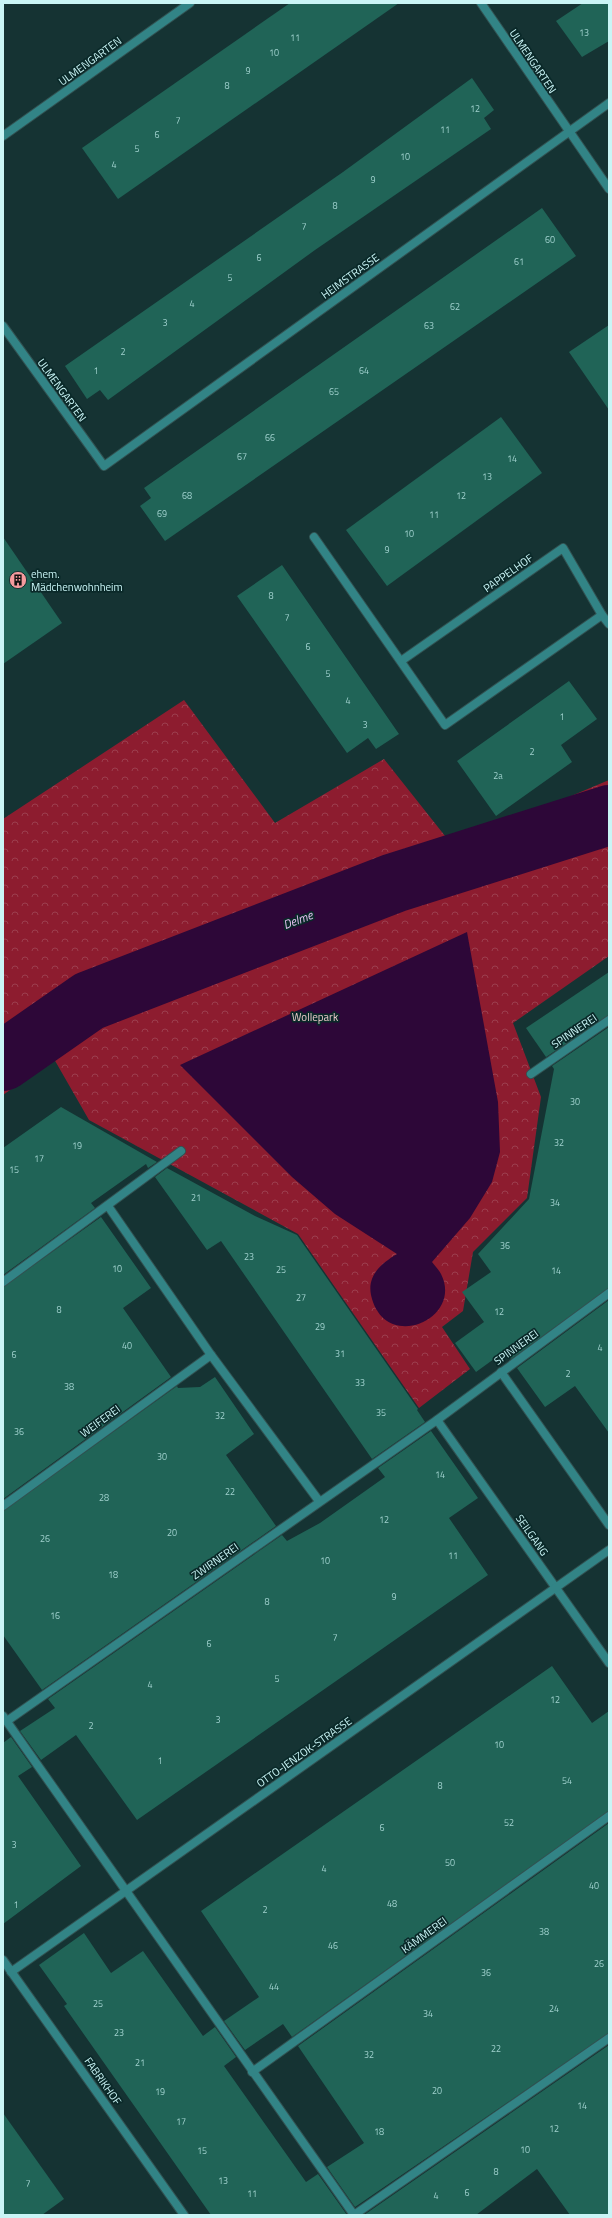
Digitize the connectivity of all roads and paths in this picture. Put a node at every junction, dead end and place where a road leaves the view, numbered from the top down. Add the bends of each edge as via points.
1 (190, 3) edge
2 (481, 3) edge
3 (609, 103) edge
4 (568, 132) junction
5 (3, 136) edge
6 (609, 189) edge
7 (3, 326) edge
8 (104, 466) joint
9 (314, 537) dead end
10 (602, 615) junction
11 (609, 624) edge
12 (401, 661) junction
13 (609, 1020) edge
14 (531, 1074) dead end
15 (181, 1150) dead end
16 (108, 1206) junction
17 (3, 1282) edge
18 (609, 1293) edge
19 (211, 1355) junction
20 (501, 1372) junction
21 (437, 1420) junction
22 (319, 1501) junction
23 (3, 1506) edge
24 (609, 1525) edge
25 (609, 1550) edge
26 (556, 1588) junction
27 (609, 1663) edge
28 (5, 1718) edge
29 (609, 1816) edge
30 (127, 1890) junction
31 (3, 1960) edge
32 (11, 1972) junction
33 (609, 2038) edge
34 (252, 2072) junction
35 (184, 2215) edge
36 (354, 2215) edge

1 - 5 street, ULMENGARTEN
2 - 4 street, ULMENGARTEN
3 - 4 street, HEIMSTRASSE
4 - 6 street, ULMENGARTEN
4 - 8 street, HEIMSTRASSE
7 - 8 street, ULMENGARTEN
9 - 12 street
10 - 11 street, PAPPELHOF
10 - 12 street via 445,725
10 - 12 street, PAPPELHOF via 563,548
13 - 14 street, SPINNEREI
15 - 16 street
16 - 17 street
16 - 19 street
18 - 20 street, SPINNEREI
19 - 22 street
19 - 23 street, WEIFEREI
20 - 21 street, SPINNEREI
20 - 24 street
21 - 22 street, ZWIRNEREI
21 - 26 street, SEILGANG
22 - 28 street, ZWIRNEREI
25 - 26 street, OTTO-JENZOK-STRASSE
26 - 27 street, SEILGANG
26 - 30 street, OTTO-JENZOK-STRASSE
28 - 30 street, ZWIRNEREI
29 - 34 street, KÄMMEREI
30 - 32 street, OTTO-JENZOK-STRASSE
30 - 34 street
31 - 32 street, FABRIKHOF
32 - 35 street, FABRIKHOF
33 - 36 street
34 - 36 street

